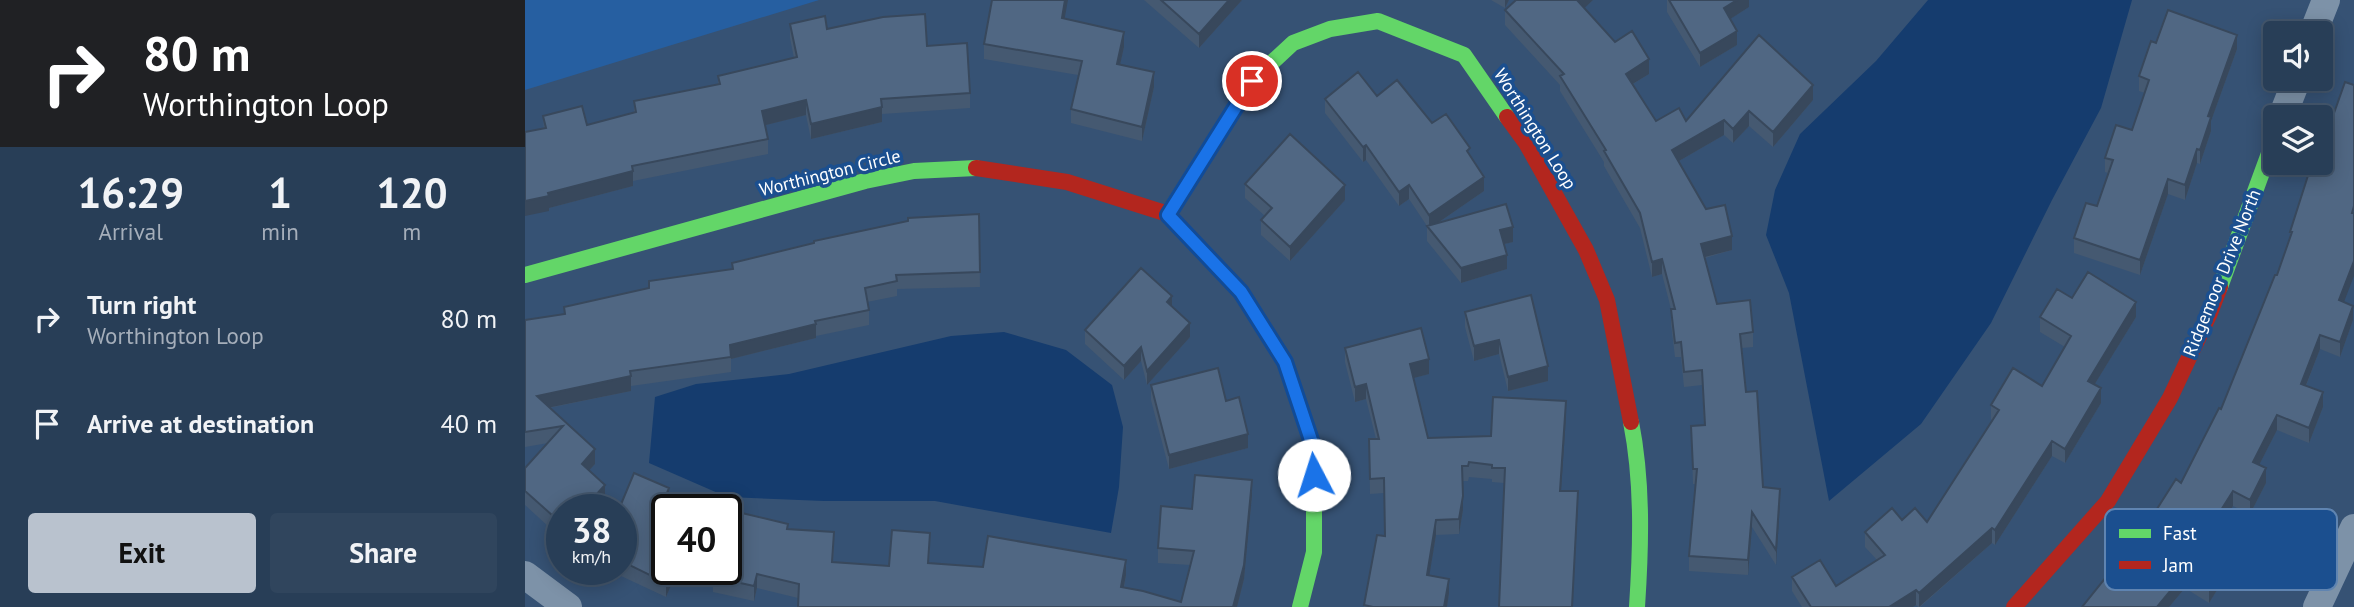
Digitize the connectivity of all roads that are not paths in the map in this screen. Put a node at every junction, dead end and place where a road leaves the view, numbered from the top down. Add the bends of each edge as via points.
1 (2326, 0) edge
2 (2318, 21) edge
3 (2263, 169) edge
4 (1168, 215) junction
5 (525, 275) edge
6 (2354, 528) edge
7 (2337, 564) edge
8 (525, 575) edge
9 (2325, 590) edge
10 (568, 607) edge
11 (1300, 607) edge
12 (1637, 607) edge
13 (2014, 607) edge
14 (2317, 607) edge

1 - 2 street
3 - 13 street, Ridgemoor Drive North via 2210,313 2170,398 2108,502
4 - 5 street, Worthington Circle via 1067,181 981,168 914,171
4 - 11 street, Worthington Circle via 1241,292 1290,375 1314,449 1314,552
4 - 12 street, Worthington Loop via 1252,81 1293,43 1330,29 1378,21 1464,55 1526,143 1586,250 1607,300 1637,452 1641,551
6 - 7 street
8 - 10 street
9 - 14 street

